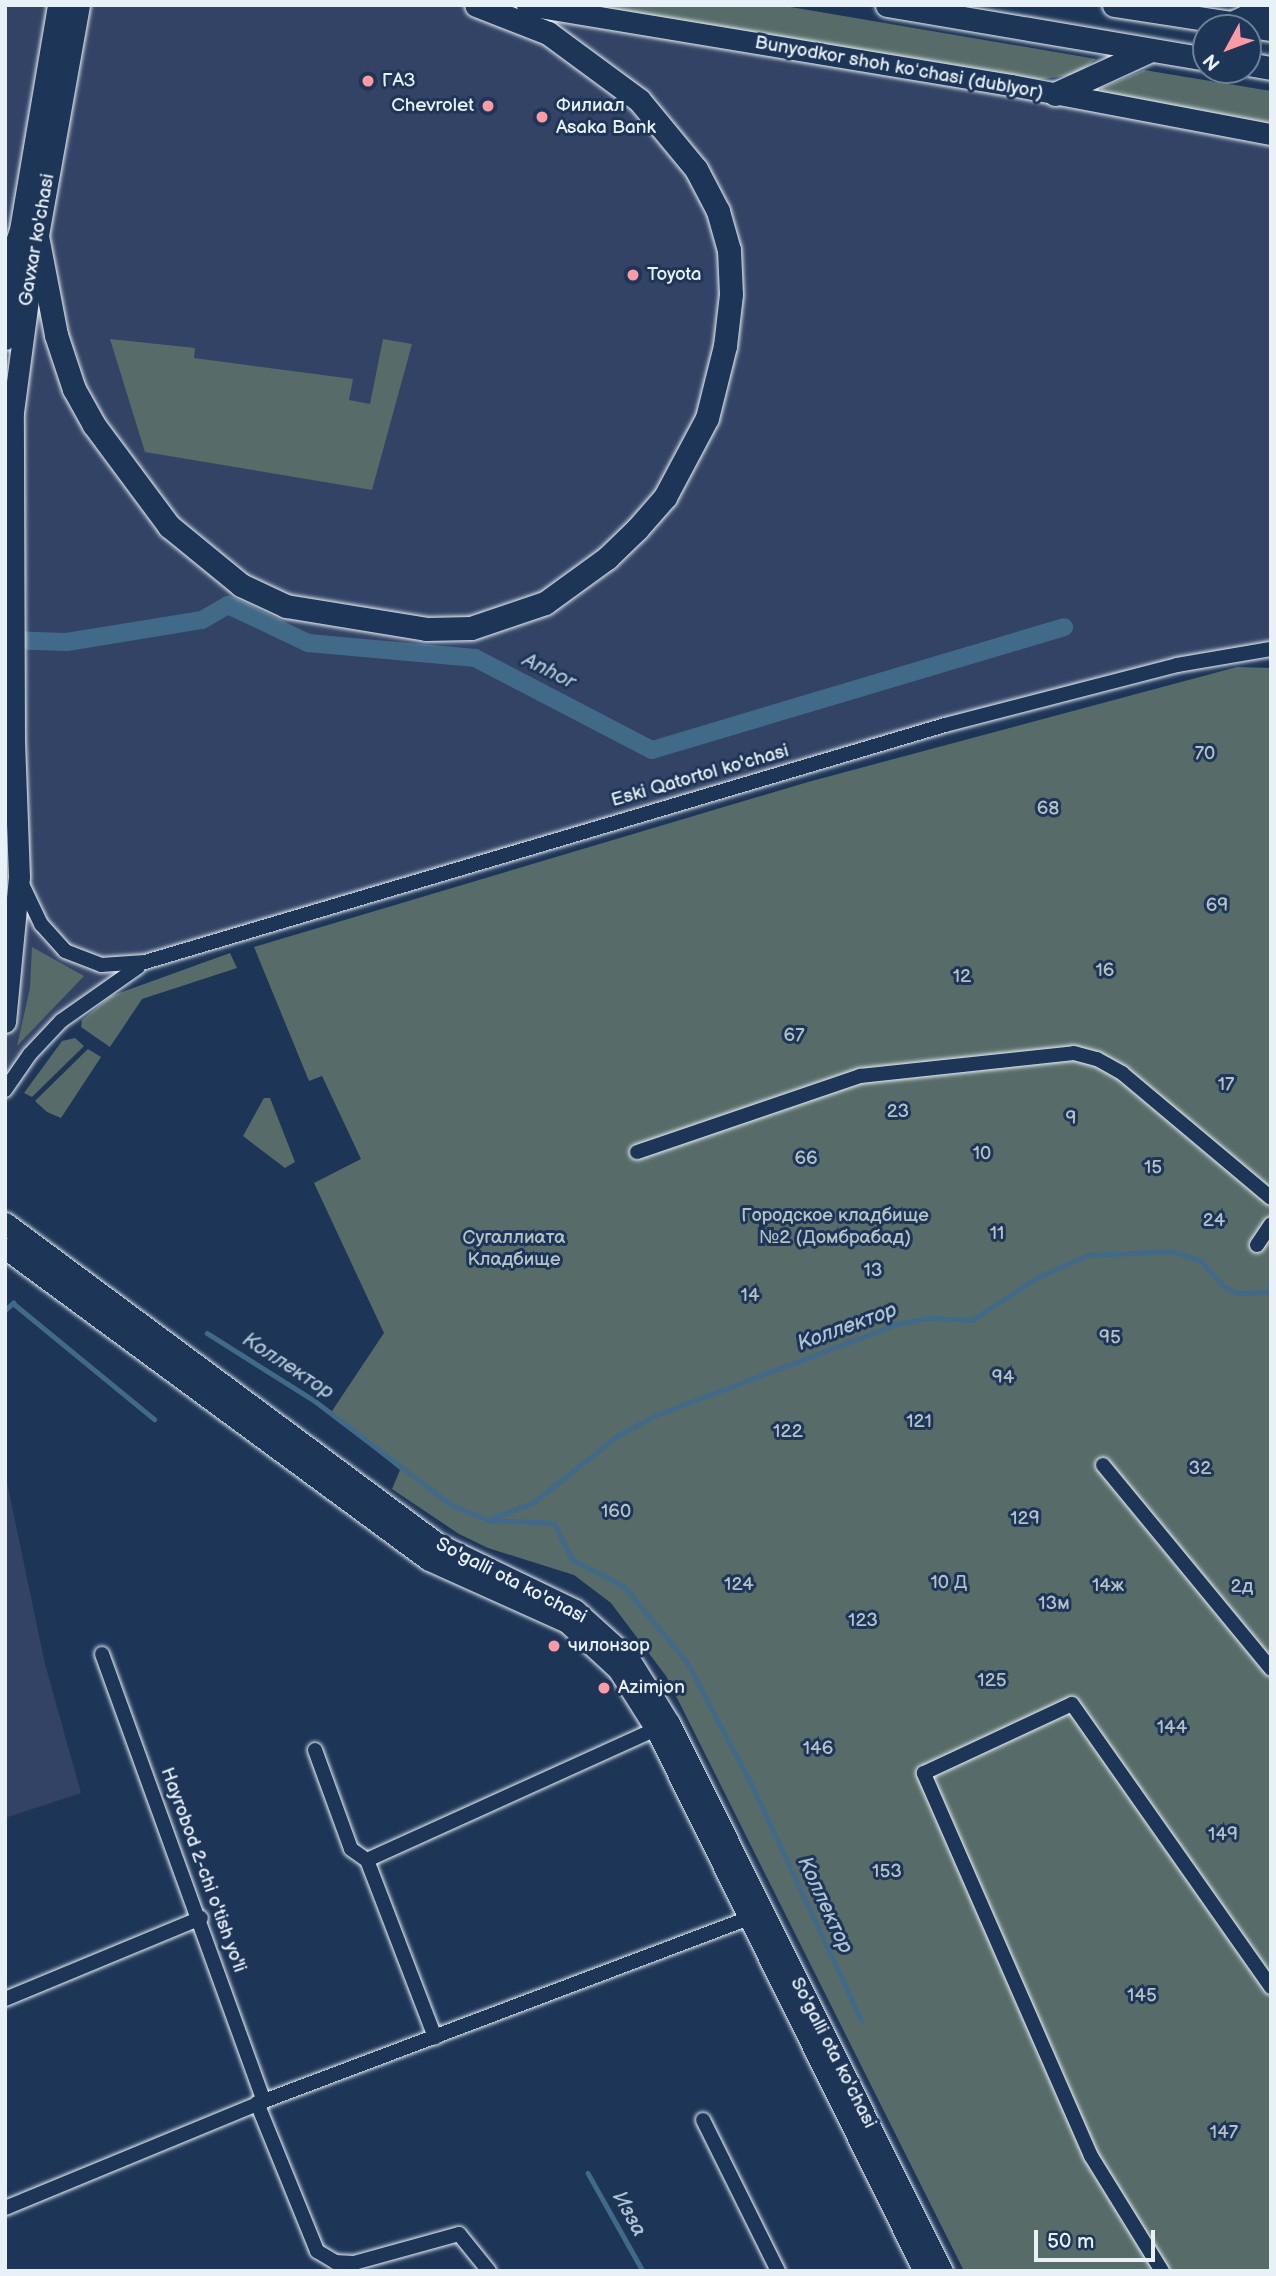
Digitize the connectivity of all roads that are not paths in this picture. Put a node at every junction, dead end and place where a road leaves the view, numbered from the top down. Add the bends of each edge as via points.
1 (59, 5) edge
2 (78, 5) edge
3 (476, 5) edge
4 (527, 5) edge
5 (887, 5) edge
6 (1114, 5) edge
7 (1141, 5) edge
8 (1270, 5) edge
9 (1250, 14) edge
10 (1172, 15) junction
11 (1192, 18) edge
12 (1149, 51) junction
13 (1192, 57) edge
14 (1055, 94) junction
15 (1271, 134) edge
16 (43, 156) junction
17 (29, 233) junction
18 (5, 276) edge
19 (5, 340) edge
20 (1268, 650) edge
21 (19, 877) junction
22 (145, 962) junction
23 (5, 1022) edge
24 (5, 1090) edge
25 (637, 1152) dead end
26 (1271, 1198) edge
27 (5, 1223) edge
28 (1271, 1224) edge
29 (1257, 1245) dead end
30 (5, 1248) edge
31 (1102, 1465) dead end
32 (102, 1654) dead end
33 (1271, 1669) edge
34 (663, 1726) junction
35 (315, 1750) dead end
36 (367, 1860) junction
37 (755, 1916) junction
38 (201, 1917) junction
39 (1271, 1987) edge
40 (5, 1999) edge
41 (435, 2037) junction
42 (260, 2102) junction
43 (703, 2120) dead end
44 (5, 2208) edge
45 (489, 2271) edge
46 (778, 2271) edge
47 (924, 2271) edge
48 (942, 2271) edge
49 (1162, 2271) edge

1 - 16 main road, Gavxar ko'chasi
2 - 16 main road, Gavxar ko'chasi
3 - 17 main road via 548,33 639,100 696,169 718,211 729,250 731,295 725,346 707,418 688,460 637,529 607,558 545,603 471,628 381,625 286,606 222,572 169,526 87,413 56,335
4 - 14 main road, Bunyodkor shoh koʻchasi (dublyor)
5 - 12 main road
6 - 10 main road
7 - 10 main road
8 - 9 main road
10 - 11 main road
12 - 13 main road
12 - 14 main road
14 - 15 main road, Bunyodkor shoh koʻchasi (dublyor)
16 - 17 main road, Gavxar ko'chasi
17 - 18 main road
17 - 19 main road, Gavxar ko'chasi
17 - 21 main road, Gavxar ko'chasi via 13,412
20 - 22 street, Eski Qatortol ko'chasi via 1177,666 945,725
21 - 22 street, Eski Qatortol ko'chasi via 41,924 65,951 101,965
21 - 23 main road, Gavxar ko'chasi
22 - 24 street, Eski Qatortol ko'chasi via 61,1021
25 - 26 street via 860,1076 1074,1054 1097,1059 1122,1073
27 - 34 main road, So'galli ota ko'chasi via 438,1544 575,1610 595,1625 629,1658
28 - 29 street
30 - 34 main road, So'galli ota ko'chasi via 429,1560 567,1622 618,1669
31 - 33 street
32 - 38 street, Hayrobod 2-chi o'tish yo'li
34 - 36 street
34 - 37 main road, So'galli ota ko'chasi
35 - 36 street via 351,1849
36 - 41 street
37 - 41 street
37 - 47 main road, So'galli ota ko'chasi
37 - 48 main road, So'galli ota ko'chasi
38 - 40 street
38 - 42 street, Hayrobod 2-chi o'tish yo'li
39 - 49 street via 1072,1704 924,1773 1091,2156
41 - 42 street
42 - 44 street
42 - 45 street, Hayrobod 2-chi o'tish yo'li via 317,2251 335,2262 354,2263 459,2234
43 - 46 street

